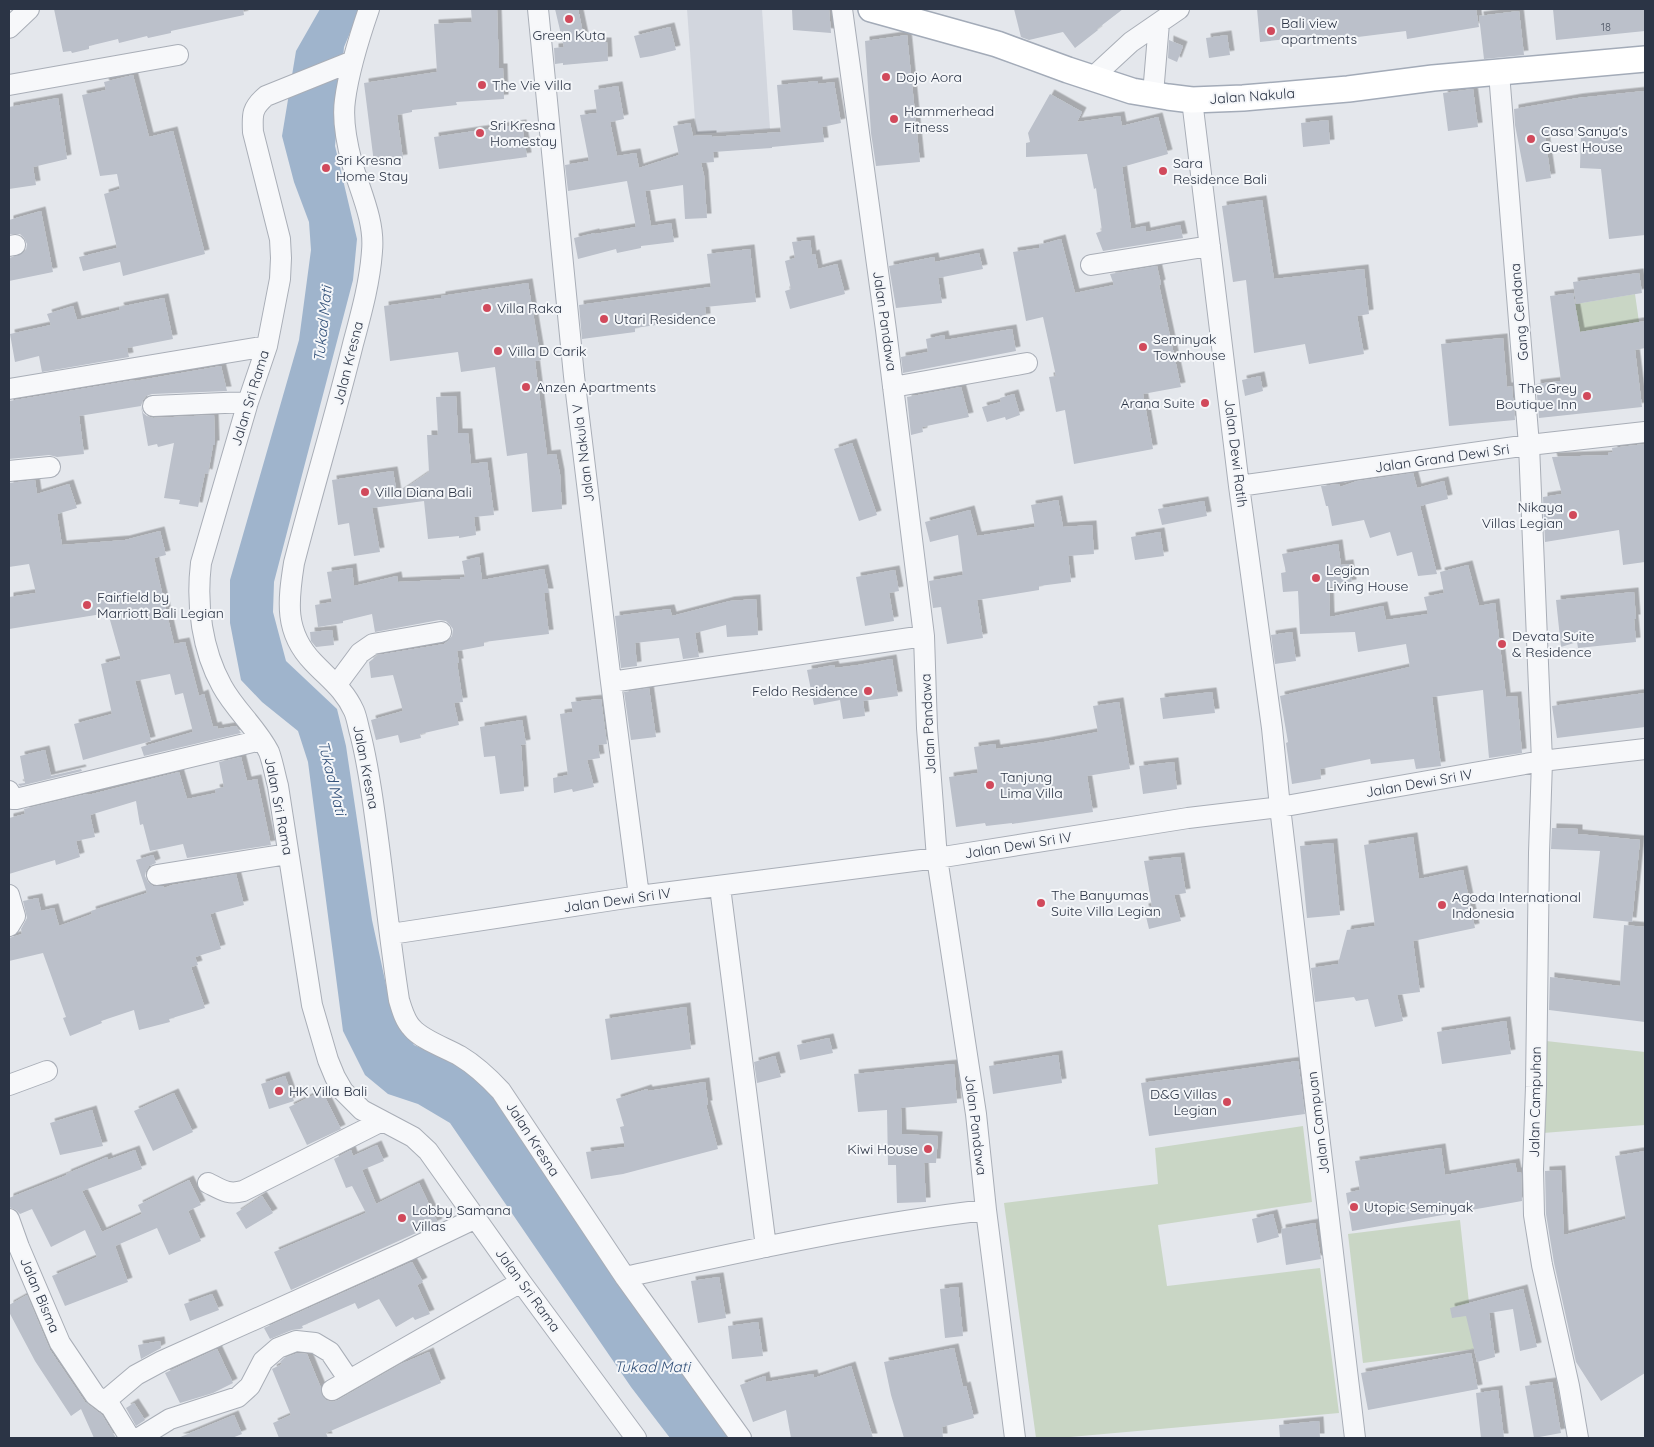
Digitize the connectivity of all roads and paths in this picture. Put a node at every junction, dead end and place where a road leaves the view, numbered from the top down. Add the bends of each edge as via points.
1 (29, 9) edge
2 (369, 9) edge
3 (538, 9) edge
4 (842, 9) edge
5 (871, 9) edge
6 (1179, 9) edge
7 (1158, 23) junction
8 (9, 28) edge
9 (178, 55) dead end
10 (1645, 59) edge
11 (348, 63) junction
12 (1499, 72) junction
13 (1092, 78) junction
14 (9, 85) edge
15 (1153, 94) junction
16 (1192, 100) junction
17 (1210, 246) junction
18 (1091, 265) dead end
19 (267, 346) junction
20 (1027, 363) dead end
21 (894, 387) junction
22 (9, 389) edge
23 (248, 402) junction
24 (153, 406) dead end
25 (1645, 432) edge
26 (1530, 445) junction
27 (50, 467) dead end
28 (9, 471) edge
29 (1239, 486) junction
30 (441, 632) dead end
31 (924, 636) junction
32 (611, 682) junction
33 (337, 684) junction
34 (261, 740) junction
35 (1645, 749) edge
36 (1542, 761) junction
37 (10, 796) edge
38 (1280, 807) junction
39 (288, 854) junction
40 (937, 858) junction
41 (157, 875) dead end
42 (720, 887) junction
43 (9, 895) edge
44 (639, 896) junction
45 (9, 926) edge
46 (390, 934) junction
47 (47, 1071) dead end
48 (9, 1085) edge
49 (382, 1121) junction
50 (208, 1183) dead end
51 (986, 1210) junction
52 (476, 1218) junction
53 (9, 1220) edge
54 (766, 1247) junction
55 (625, 1277) junction
56 (521, 1282) junction
57 (350, 1380) junction
58 (332, 1390) dead end
59 (104, 1402) junction
60 (130, 1438) edge
61 (139, 1438) edge
62 (636, 1438) edge
63 (741, 1438) edge
64 (1015, 1438) edge
65 (1356, 1438) edge
66 (1578, 1438) edge

1 - 8 street
2 - 11 street, Jalan Kresna
3 - 32 street, Jalan Nakula V via 574,376
4 - 21 street, Jalan Pandawa
5 - 13 main road, Jalan Nakula via 997,44
6 - 7 street
7 - 13 street via 1124,48
7 - 15 street
9 - 14 street
10 - 12 main road, Jalan Nakula
11 - 19 street, Jalan Sri Rama via 266,96 256,105 252,117 280,239 276,301
11 - 33 street, Jalan Kresna via 344,121 370,224 372,252 351,353 294,563 289,609 292,628 301,646 312,662
12 - 16 main road, Jalan Nakula via 1348,89
12 - 26 street, Gang Cendana
13 - 15 main road, Jalan Nakula
15 - 16 main road, Jalan Nakula
16 - 17 street, Jalan Dewi Ratih
17 - 18 street
17 - 29 street, Jalan Dewi Ratih
19 - 22 street
19 - 23 street, Jalan Sri Rama
20 - 21 street
21 - 31 street, Jalan Pandawa
23 - 24 street
23 - 34 street, Jalan Sri Rama via 201,563 198,587 206,647 212,665 223,688
25 - 26 street, Jalan Grand Dewi Sri
26 - 29 street, Jalan Grand Dewi Sri
26 - 36 street, Gang Cendana
27 - 28 street
29 - 38 street, Jalan Dewi Ratih
30 - 33 street via 373,644 360,653
31 - 32 street
31 - 40 street, Jalan Pandawa
32 - 44 street, Jalan Nakula V
33 - 46 street, Jalan Kresna via 355,713 366,755
34 - 37 street via 22,798
34 - 39 street, Jalan Sri Rama via 273,766
35 - 36 street, Jalan Dewi Sri IV
36 - 38 street, Jalan Dewi Sri IV
36 - 66 street, Jalan Campuhan via 1534,1215
38 - 40 street, Jalan Dewi Sri IV via 1188,818
38 - 65 street, Jalan Campuan
39 - 41 street
39 - 49 street, Jalan Sri Rama via 312,1005 328,1060 343,1091 362,1110
40 - 42 street, Jalan Dewi Sri IV
40 - 51 street, Jalan Pandawa via 976,1114
42 - 44 street, Jalan Dewi Sri IV
42 - 54 street
43 - 45 street via 15,916
44 - 46 street, Jalan Dewi Sri IV
46 - 55 street, Jalan Kresna via 399,1000 413,1029 462,1057 502,1091
47 - 48 street
49 - 50 street via 243,1191 232,1194
49 - 52 street, Jalan Sri Rama via 413,1137 428,1152
51 - 54 street via 927,1217
51 - 64 street, Jalan Pandawa
52 - 56 street, Jalan Sri Rama
52 - 59 street via 162,1361 136,1375
53 - 59 street, Jalan Bisma via 60,1343 95,1395
54 - 55 street
55 - 63 street, Jalan Kresna
56 - 57 street
56 - 62 street, Jalan Sri Rama
57 - 58 street
57 - 61 street via 330,1352 315,1343 296,1341 278,1348 264,1361 250,1386 238,1397 170,1419
59 - 60 street, Jalan Bisma

